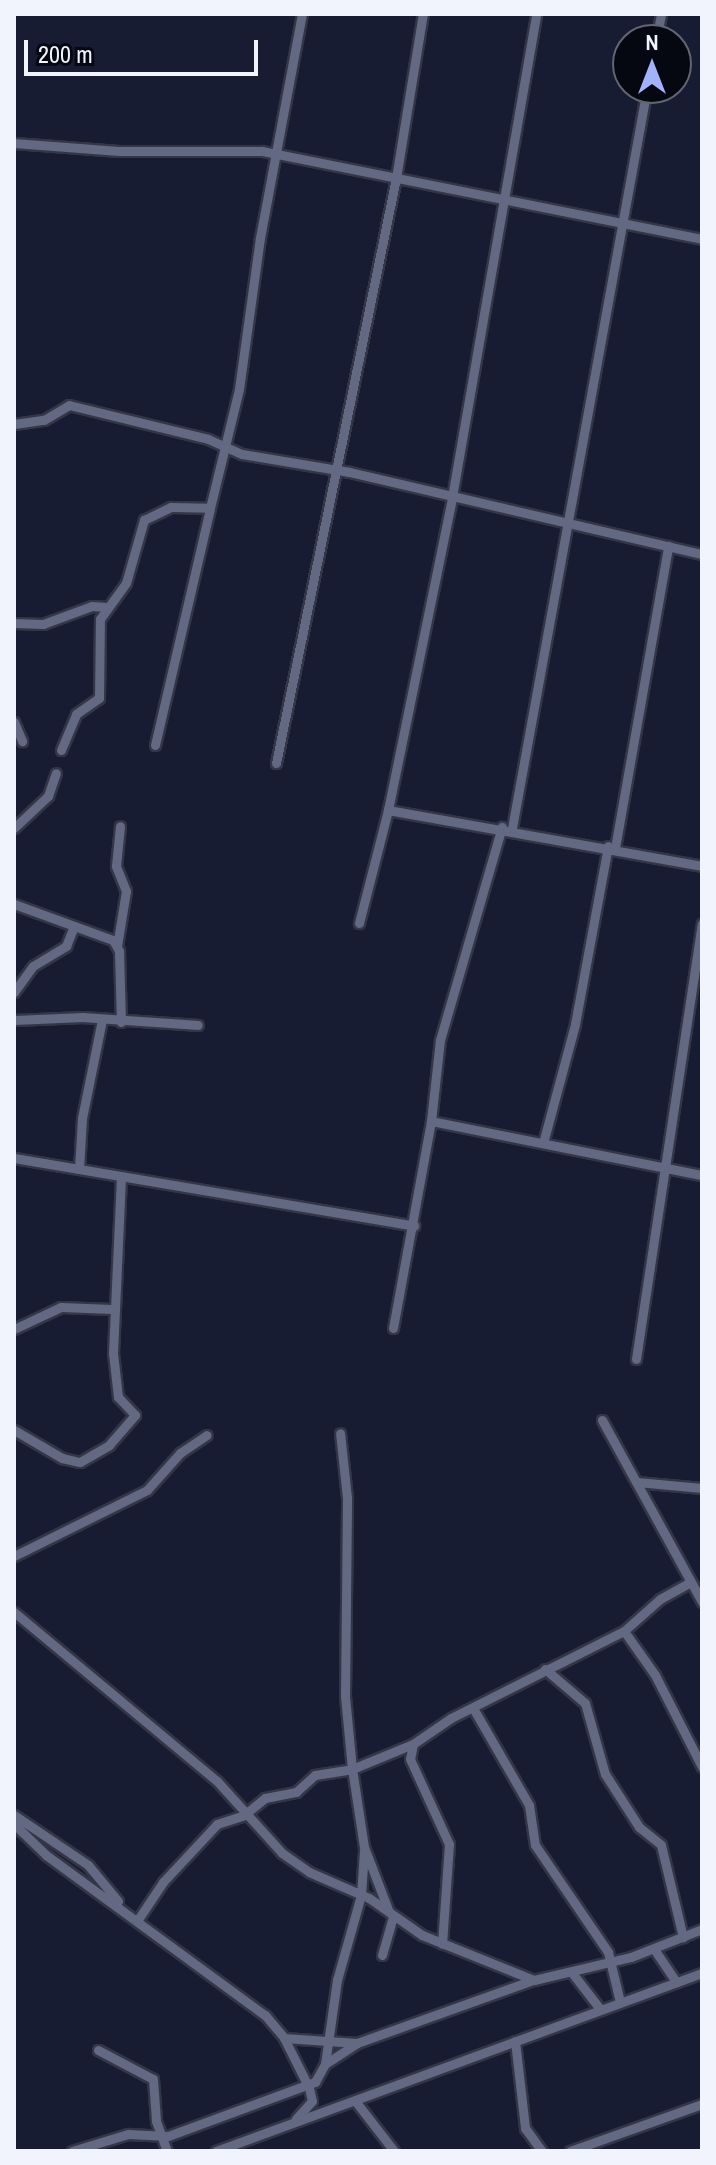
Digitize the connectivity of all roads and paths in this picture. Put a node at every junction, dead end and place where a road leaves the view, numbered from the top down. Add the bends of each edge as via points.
1 (302, 14) edge
2 (423, 14) edge
3 (536, 14) edge
4 (644, 104) edge
5 (14, 143) edge
6 (278, 155) junction
7 (396, 178) junction
8 (504, 200) junction
9 (622, 224) junction
10 (702, 239) edge
11 (14, 424) edge
12 (222, 446) junction
13 (336, 470) junction
14 (452, 497) junction
15 (210, 508) junction
16 (568, 523) junction
17 (668, 546) junction
18 (702, 554) edge
19 (106, 607) junction
20 (14, 623) edge
21 (14, 722) edge
22 (22, 741) dead end
23 (155, 745) dead end
24 (61, 750) dead end
25 (276, 763) dead end
26 (56, 773) dead end
27 (388, 810) junction
28 (14, 812) edge
29 (25, 818) junction
30 (120, 826) dead end
31 (14, 828) edge
32 (507, 828) junction
33 (611, 847) junction
34 (702, 866) edge
35 (14, 904) edge
36 (359, 923) dead end
37 (702, 924) edge
38 (73, 929) junction
39 (117, 946) junction
40 (14, 992) edge
41 (14, 1020) edge
42 (102, 1020) junction
43 (121, 1022) junction
44 (198, 1025) dead end
45 (431, 1121) junction
46 (543, 1143) junction
47 (14, 1158) edge
48 (664, 1167) junction
49 (79, 1169) junction
50 (702, 1175) edge
51 (121, 1178) junction
52 (414, 1226) junction
53 (112, 1309) junction
54 (393, 1328) dead end
55 (14, 1329) edge
56 (636, 1359) dead end
57 (602, 1420) dead end
58 (14, 1430) edge
59 (340, 1433) dead end
60 (207, 1435) dead end
61 (637, 1482) junction
62 (702, 1488) edge
63 (14, 1556) edge
64 (691, 1582) junction
65 (702, 1602) edge
66 (14, 1612) edge
67 (624, 1631) junction
68 (545, 1669) junction
69 (473, 1708) junction
70 (413, 1744) junction
71 (702, 1767) edge
72 (352, 1769) junction
73 (14, 1815) edge
74 (244, 1815) junction
75 (14, 1824) edge
76 (54, 1840) junction
77 (364, 1847) junction
78 (55, 1860) junction
79 (361, 1895) junction
80 (391, 1915) junction
81 (138, 1920) junction
82 (702, 1929) edge
83 (683, 1937) junction
84 (442, 1944) junction
85 (654, 1949) junction
86 (382, 1955) dead end
87 (611, 1963) junction
88 (702, 1973) edge
89 (573, 1974) junction
90 (534, 1980) junction
91 (676, 1982) junction
92 (620, 2002) junction
93 (600, 2009) junction
94 (284, 2038) junction
95 (330, 2038) junction
96 (515, 2041) junction
97 (357, 2043) junction
98 (98, 2050) dead end
99 (325, 2064) junction
100 (309, 2088) junction
101 (356, 2102) junction
102 (702, 2104) edge
103 (293, 2122) junction
104 (161, 2136) junction
105 (72, 2151) edge
106 (167, 2151) edge
107 (216, 2151) edge
108 (394, 2151) edge
109 (542, 2151) edge
110 (570, 2151) edge

1 - 6 street
2 - 7 street
3 - 8 street
4 - 9 street
5 - 6 street via 119,151 219,147
6 - 7 street
6 - 12 street via 239,389
7 - 8 street
7 - 13 street
8 - 9 street
8 - 14 street
9 - 10 street
9 - 16 street
11 - 12 street via 44,420 69,405
12 - 13 street
12 - 15 street
13 - 14 street
13 - 25 street
14 - 16 street
14 - 27 street
15 - 19 street via 171,507 147,516 126,583
15 - 23 street
16 - 17 street
16 - 32 street
17 - 18 street
17 - 33 street
19 - 20 street via 92,606 43,624
19 - 24 street via 100,619 99,698 76,714
21 - 22 street
26 - 29 street via 48,796
27 - 32 street
27 - 36 street
28 - 29 street
29 - 31 street
30 - 39 street via 116,866 126,891
32 - 33 street
32 - 45 street via 440,1040
33 - 34 street via 642,859
33 - 46 street via 575,1024
35 - 38 street
37 - 48 street
38 - 39 street via 109,937
38 - 40 street via 66,946 33,966
39 - 43 street
41 - 42 street
42 - 43 street
42 - 49 street via 82,1118
43 - 44 street
45 - 46 street
45 - 52 street
46 - 48 street
47 - 49 street
48 - 50 street
48 - 56 street
49 - 51 street
51 - 52 street
51 - 53 street via 121,1246
52 - 54 street
53 - 55 street via 61,1307
53 - 58 street via 117,1391 135,1415 109,1445 80,1462 62,1458
57 - 61 street
59 - 72 street via 347,1498 345,1696
60 - 63 street via 180,1453 147,1490 84,1526
61 - 62 street
61 - 64 street
64 - 65 street
64 - 67 street via 660,1599
66 - 74 street via 217,1781
67 - 68 street
67 - 71 street via 655,1675
68 - 69 street
68 - 83 street via 585,1703 605,1774 639,1827 661,1845
69 - 70 street
69 - 87 street via 525,1796 535,1845 604,1943
70 - 72 street
70 - 84 street via 410,1759 449,1844
72 - 74 street via 315,1775 296,1792 265,1798
72 - 77 street
73 - 76 street
74 - 79 street via 300,1866
74 - 81 street via 204,1835
75 - 78 street
76 - 78 street
76 - 81 street via 88,1865
77 - 79 street
77 - 80 street
78 - 81 street
79 - 80 street
79 - 95 street via 337,1980
80 - 84 street
80 - 86 street
81 - 94 street via 231,1988
82 - 83 street
83 - 85 street
84 - 90 street
85 - 87 street
85 - 91 street
87 - 89 street
87 - 92 street
88 - 91 street
89 - 90 street
89 - 93 street
90 - 97 street
91 - 92 street
92 - 93 street
93 - 96 street
94 - 95 street
94 - 100 street
95 - 97 street
95 - 99 street
96 - 101 street
96 - 109 street via 525,2128
97 - 99 street
98 - 104 street via 153,2079
99 - 100 street
100 - 103 street via 312,2101
100 - 104 street
101 - 103 street
101 - 108 street
102 - 110 street
103 - 107 street
104 - 105 street via 128,2134
104 - 106 street

